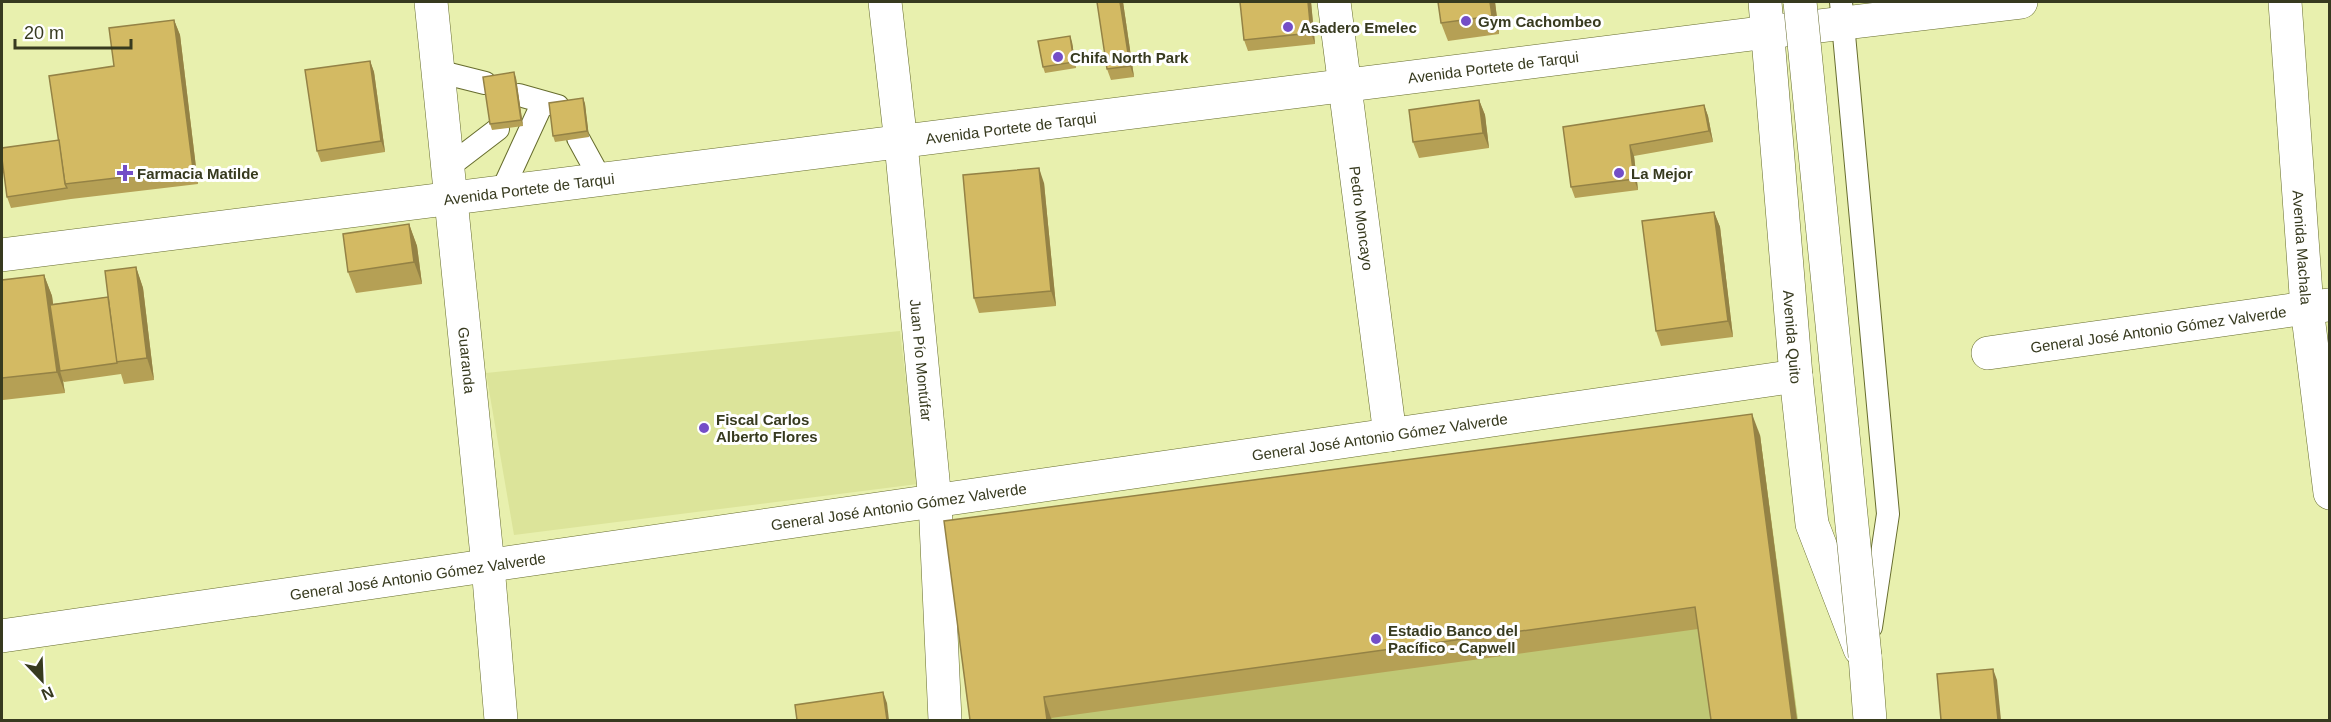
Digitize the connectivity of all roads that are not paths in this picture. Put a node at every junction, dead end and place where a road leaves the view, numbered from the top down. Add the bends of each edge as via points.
1 (431, 2) edge
2 (885, 2) edge
3 (1334, 2) edge
4 (1800, 2) edge
5 (2021, 2) edge
6 (2286, 2) edge
7 (1842, 12) edge
8 (1766, 17) edge
9 (437, 71) junction
10 (486, 83) edge
11 (1346, 86) junction
12 (519, 95) edge
13 (498, 129) edge
14 (578, 138) edge
15 (901, 143) junction
16 (601, 180) junction
17 (449, 183) junction
18 (501, 193) junction
19 (2, 255) edge
20 (2318, 306) edge
21 (1988, 353) dead end
22 (1796, 376) junction
23 (1390, 435) junction
24 (2330, 493) edge
25 (935, 501) junction
26 (488, 566) junction
27 (2, 636) edge
28 (1865, 660) junction
29 (501, 720) edge
30 (945, 720) edge
31 (1870, 720) edge

1 - 9 street, Guaranda
2 - 15 street, Juan Pío Montúfar
3 - 11 street, Pedro Moncayo
4 - 28 street, Avenida Quito, bridge
5 - 7 street, Avenida Portete de Tarqui
6 - 20 street, Avenida Machala
7 - 8 street, Avenida Portete de Tarqui
7 - 28 lane, Avenida Quito via 1888,514
8 - 11 street, Avenida Portete de Tarqui
8 - 22 street, Avenida Quito
9 - 10 lane
9 - 17 street, Guaranda
11 - 15 street, Avenida Portete de Tarqui
11 - 23 street, Pedro Moncayo
12 - 18 lane via 552,105
13 - 17 lane
14 - 16 lane
15 - 16 street, Avenida Portete de Tarqui
15 - 25 street, Juan Pío Montúfar
16 - 18 street, Avenida Portete de Tarqui
17 - 18 street, Avenida Portete de Tarqui
17 - 19 street, Avenida Portete de Tarqui
17 - 26 street, Guaranda
20 - 21 street, General José Antonio Gómez Valverde
20 - 24 street, Avenida Machala
22 - 23 street, General José Antonio Gómez Valverde
22 - 28 street, Avenida Quito via 1812,524
23 - 25 street, General José Antonio Gómez Valverde
25 - 26 street, General José Antonio Gómez Valverde
25 - 30 street, Juan Pío Montúfar
26 - 27 street, General José Antonio Gómez Valverde
26 - 29 street, Guaranda
28 - 31 street, Avenida Quito

